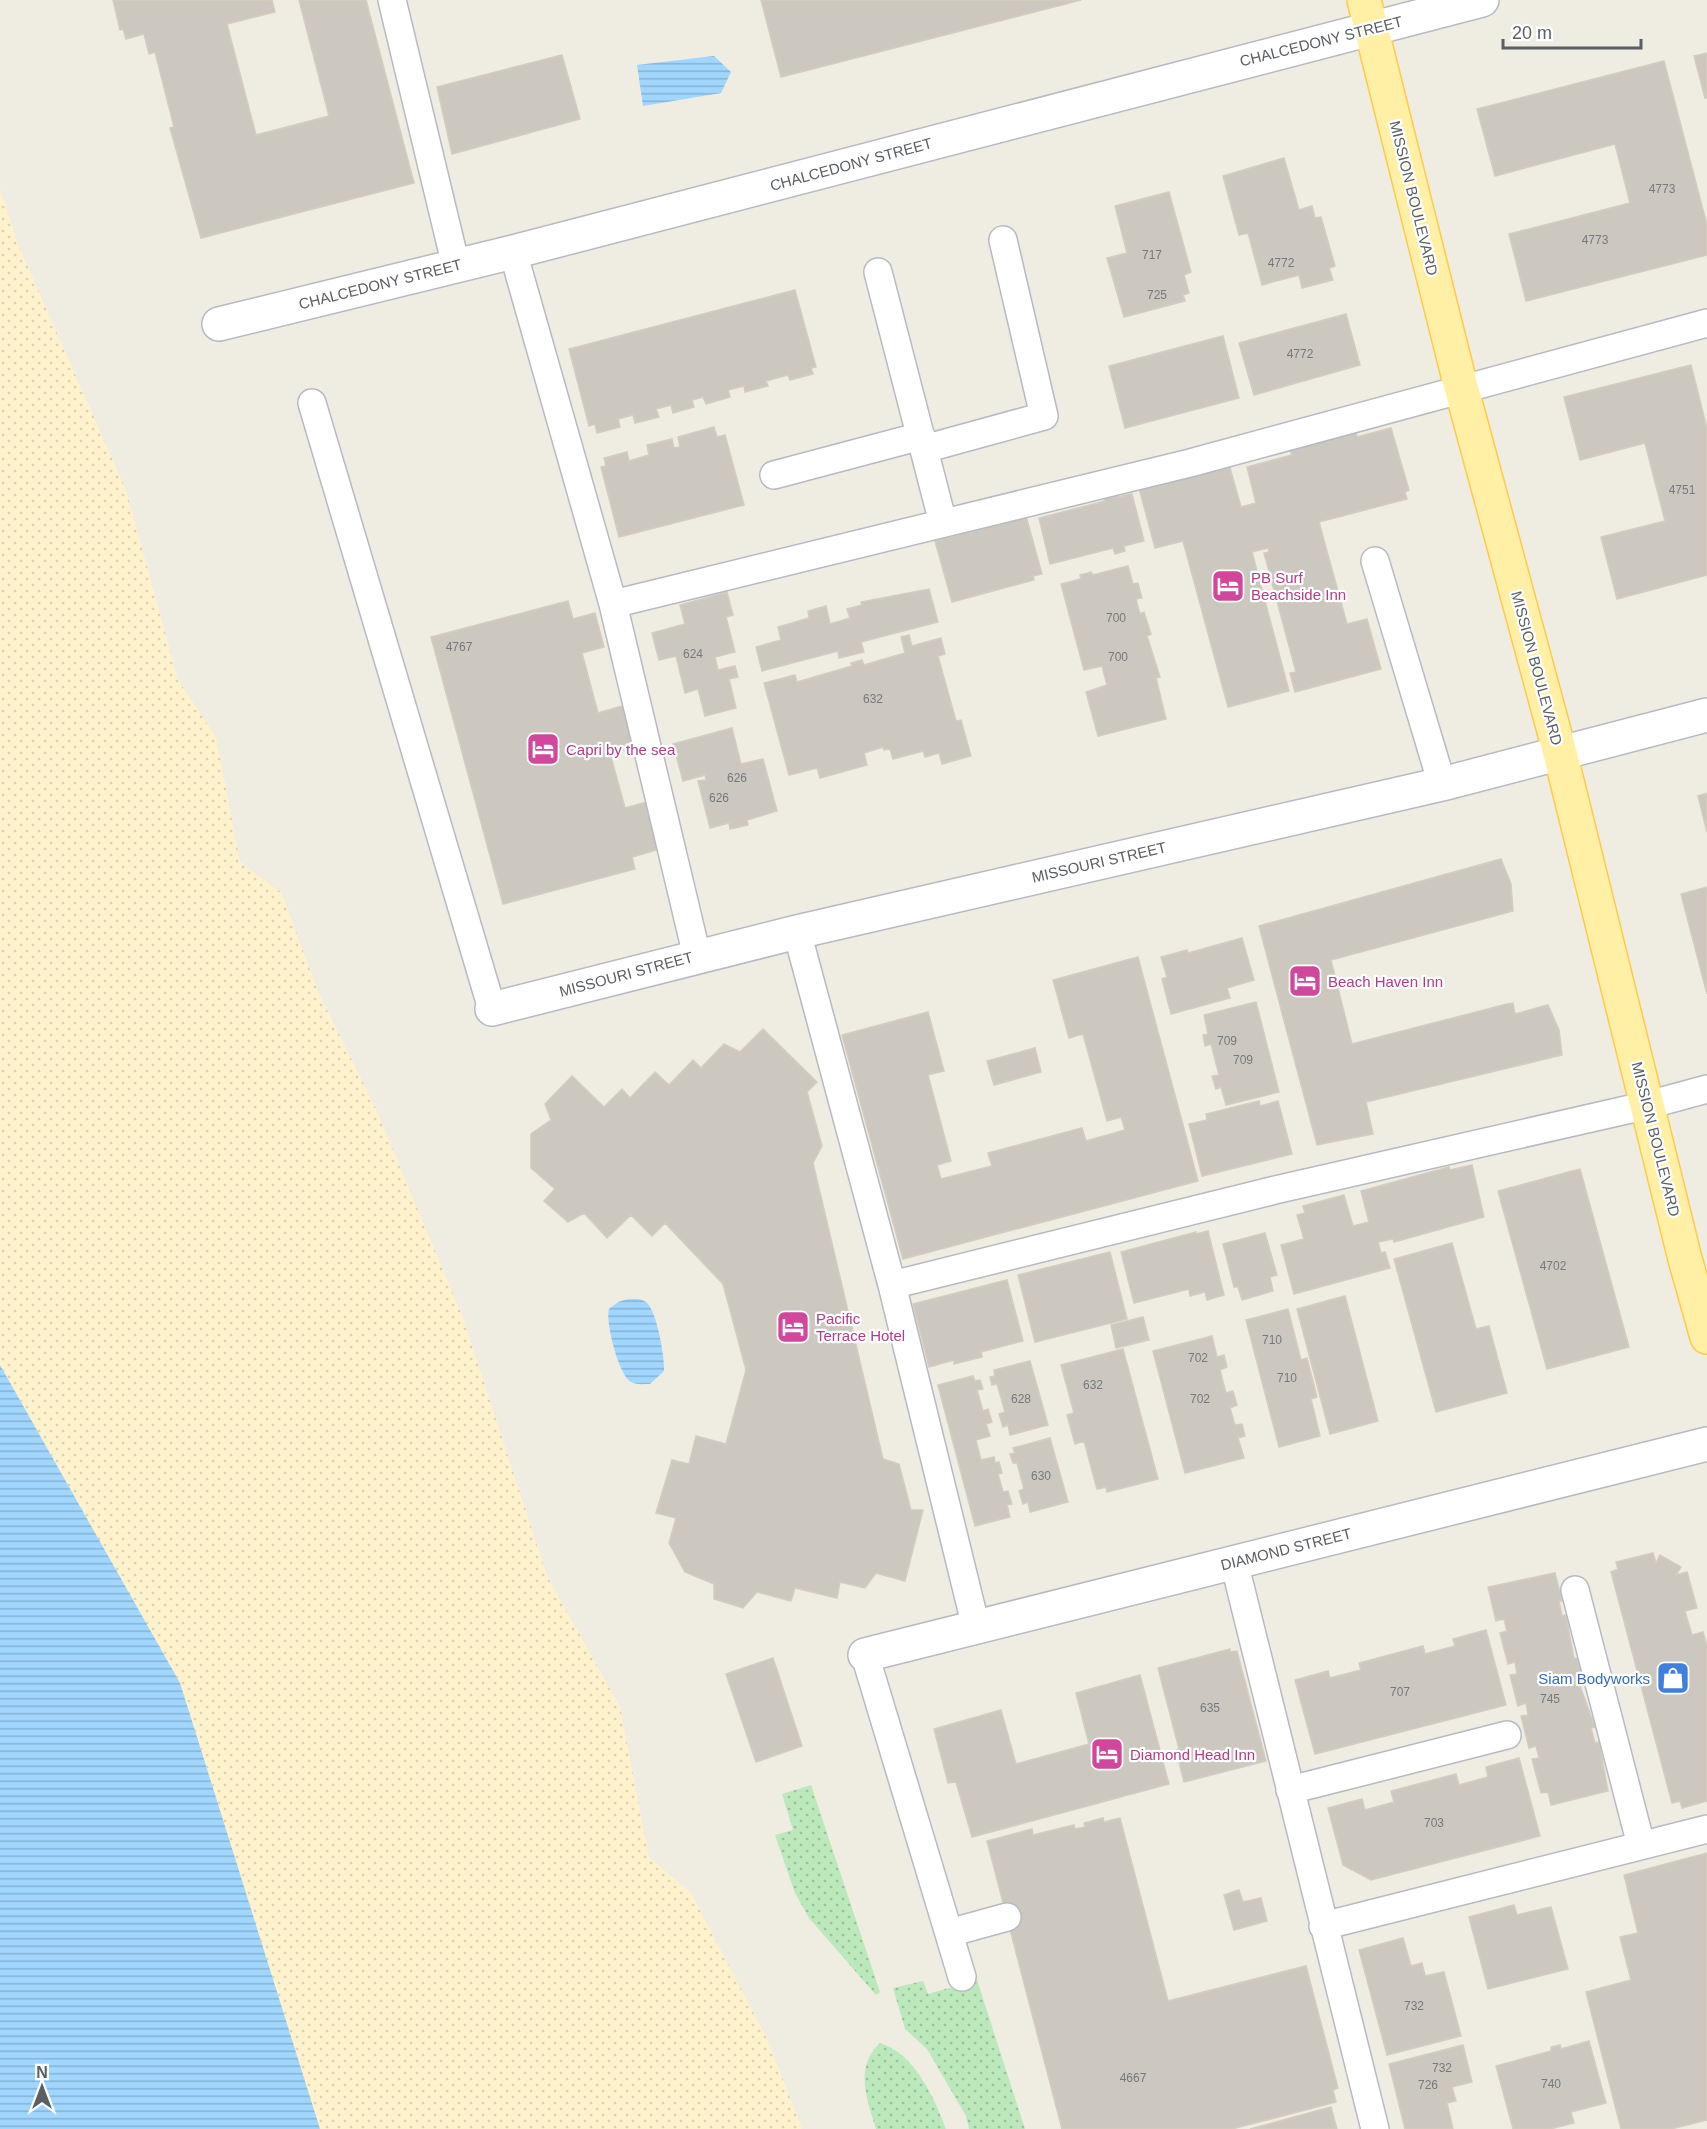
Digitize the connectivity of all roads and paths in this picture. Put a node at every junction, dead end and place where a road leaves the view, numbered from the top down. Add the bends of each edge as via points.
1 (392, 0) edge
2 (1482, 0) edge
3 (1368, 14) edge
4 (1003, 240) dead end
5 (513, 252) junction
6 (456, 266) junction
7 (878, 272) dead end
8 (1707, 323) edge
9 (219, 324) dead end
10 (1461, 387) junction
11 (312, 403) dead end
12 (922, 443) junction
13 (774, 475) dead end
14 (943, 523) junction
15 (1374, 561) dead end
16 (613, 604) junction
17 (1707, 715) edge
18 (1560, 753) junction
19 (1442, 784) junction
20 (797, 932) junction
21 (697, 956) junction
22 (492, 1009) joint
23 (1707, 1089) edge
24 (1648, 1105) junction
25 (892, 1285) junction
26 (1707, 1337) edge
27 (1707, 1444) edge
28 (1234, 1562) junction
29 (1575, 1590) dead end
30 (975, 1627) junction
31 (865, 1655) joint
32 (1507, 1735) dead end
33 (1290, 1790) junction
34 (1707, 1829) edge
35 (1641, 1845) junction
36 (1007, 1917) dead end
37 (1323, 1926) junction
38 (949, 1933) junction
39 (962, 1977) dead end
40 (1375, 2129) edge

1 - 6 lane
2 - 3 street, CHALCEDONY STREET
3 - 5 street, CHALCEDONY STREET
3 - 10 main road, MISSION BOULEVARD
4 - 12 lane via 1044,416
5 - 6 street, CHALCEDONY STREET
5 - 16 lane
6 - 9 street, CHALCEDONY STREET
7 - 12 lane
8 - 10 lane
10 - 14 lane via 1190,463
10 - 18 main road, MISSION BOULEVARD
11 - 22 lane
12 - 13 lane
12 - 14 lane
14 - 16 lane
15 - 19 lane
16 - 21 lane
17 - 18 street, MISSOURI STREET
18 - 19 street, MISSOURI STREET
18 - 24 main road, MISSION BOULEVARD
19 - 20 street, MISSOURI STREET
20 - 21 street, MISSOURI STREET
20 - 25 lane
21 - 22 street, MISSOURI STREET
23 - 24 lane
24 - 25 lane via 1275,1190
24 - 26 main road, MISSION BOULEVARD
25 - 30 lane
27 - 28 street, DIAMOND STREET
28 - 30 street, DIAMOND STREET
28 - 33 lane
29 - 35 lane
30 - 31 street, DIAMOND STREET
31 - 38 lane
32 - 33 lane
33 - 37 lane
34 - 35 lane
35 - 37 lane
36 - 38 lane
37 - 40 lane
38 - 39 lane

